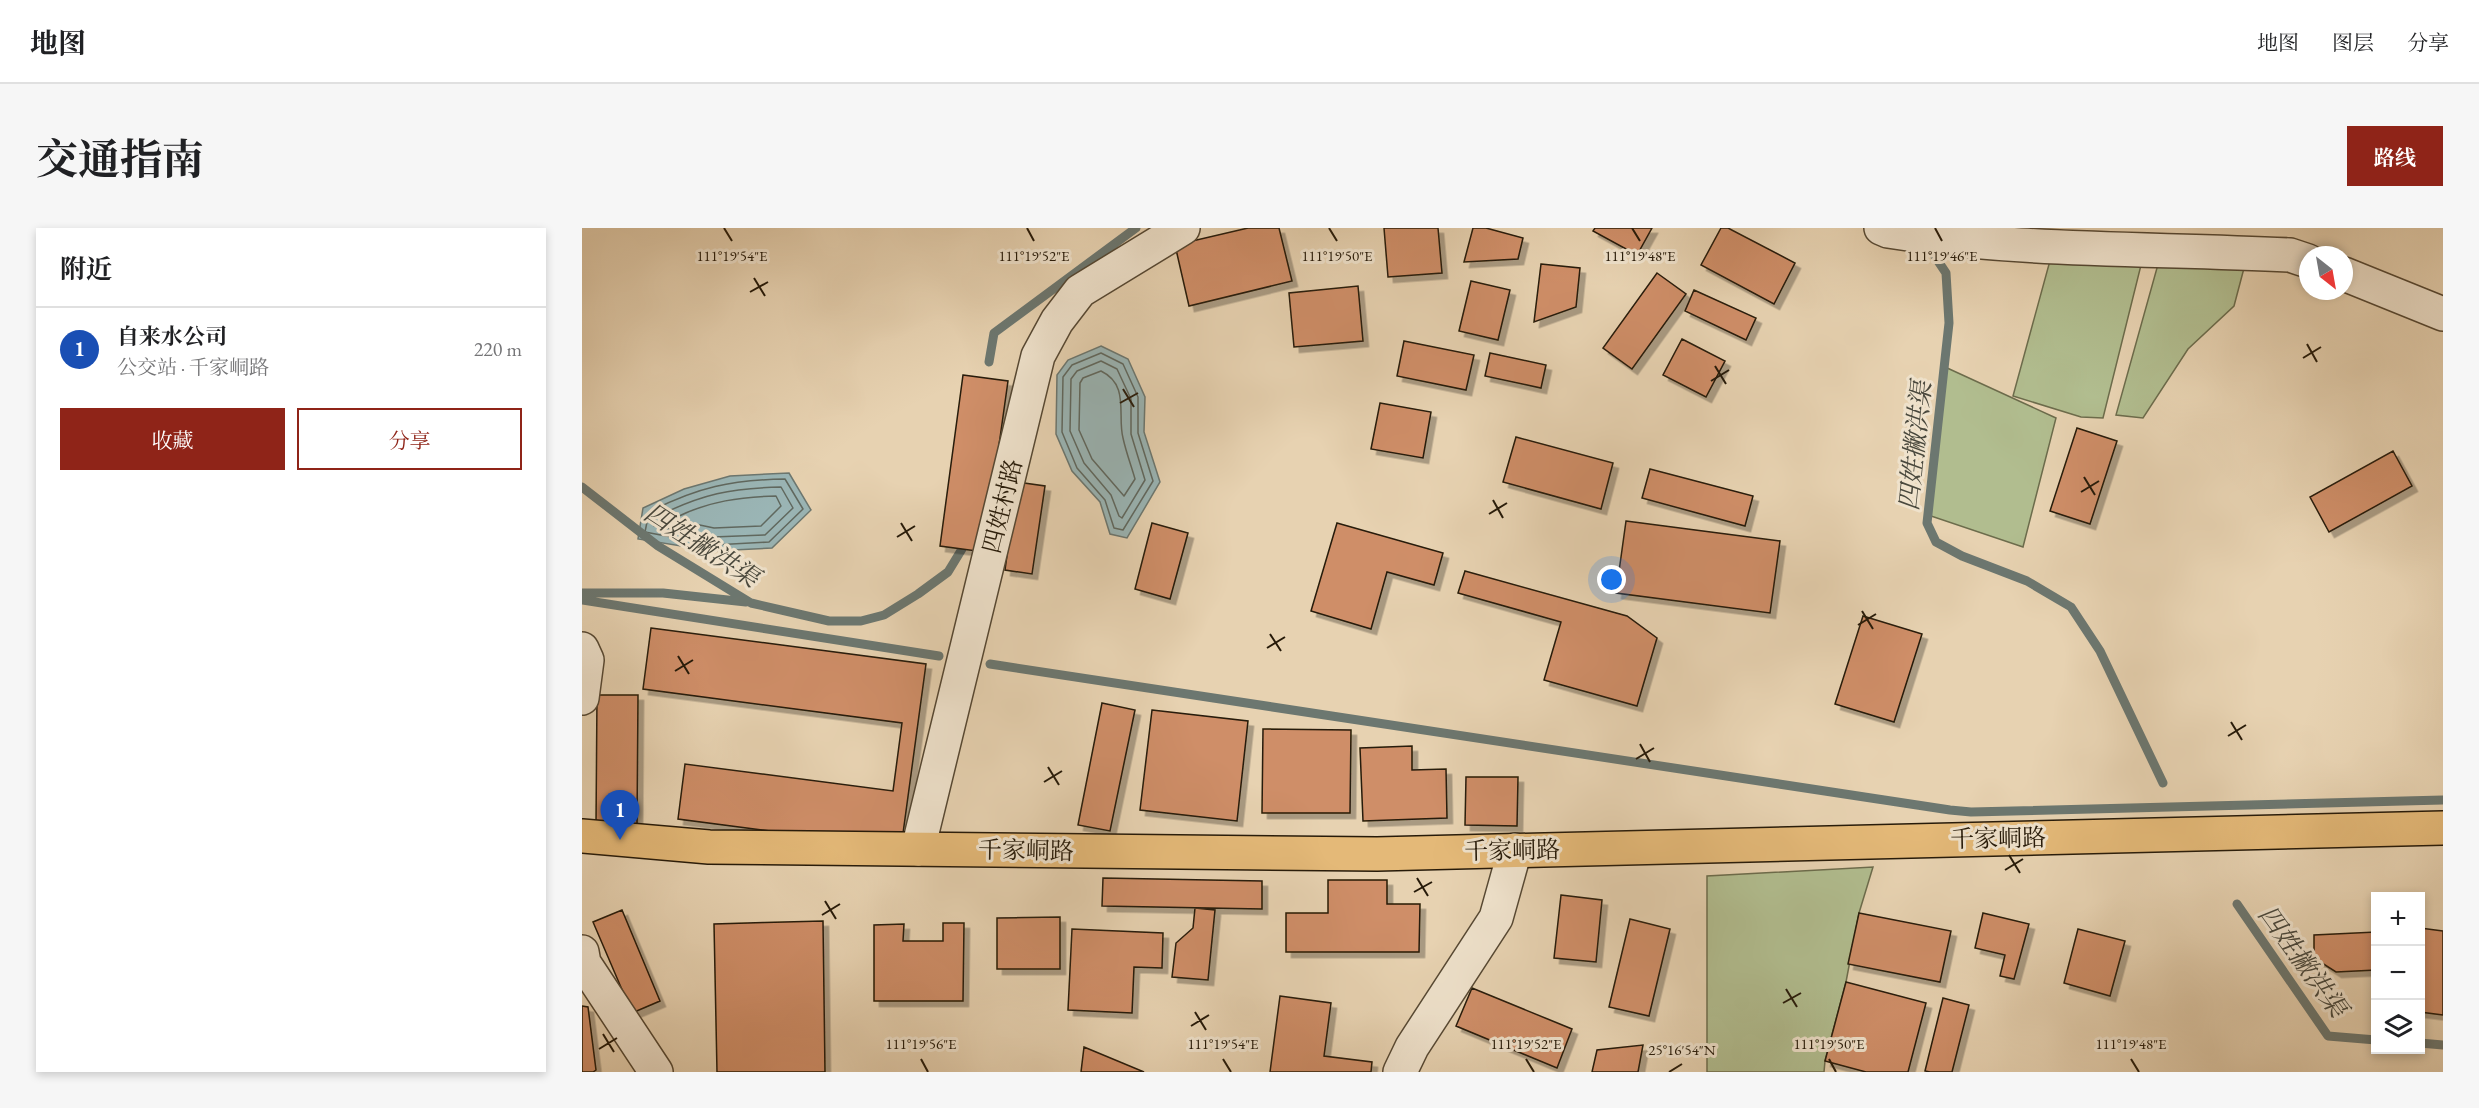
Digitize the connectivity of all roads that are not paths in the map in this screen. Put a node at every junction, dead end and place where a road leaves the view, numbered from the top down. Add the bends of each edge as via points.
1 (1183, 228) edge
2 (1908, 234) edge
3 (2299, 258) edge
4 (2353, 277) edge
5 (2443, 314) edge
6 (582, 649) edge
7 (582, 698) edge
8 (2443, 828) edge
9 (582, 836) edge
10 (918, 849) junction
11 (1515, 850) junction
12 (582, 952) edge
13 (656, 1072) edge
14 (1400, 1072) edge

1 - 10 street, 四姓村路 via 1080,291 1057,321 1038,356
2 - 3 street via 2034,246
4 - 5 street
6 - 7 street via 587,660
8 - 11 main road, 千家峒路
9 - 10 main road, 千家峒路 via 709,848
10 - 11 main road, 千家峒路 via 1365,854
11 - 14 street via 1496,918 1412,1047
12 - 13 street via 584,963

